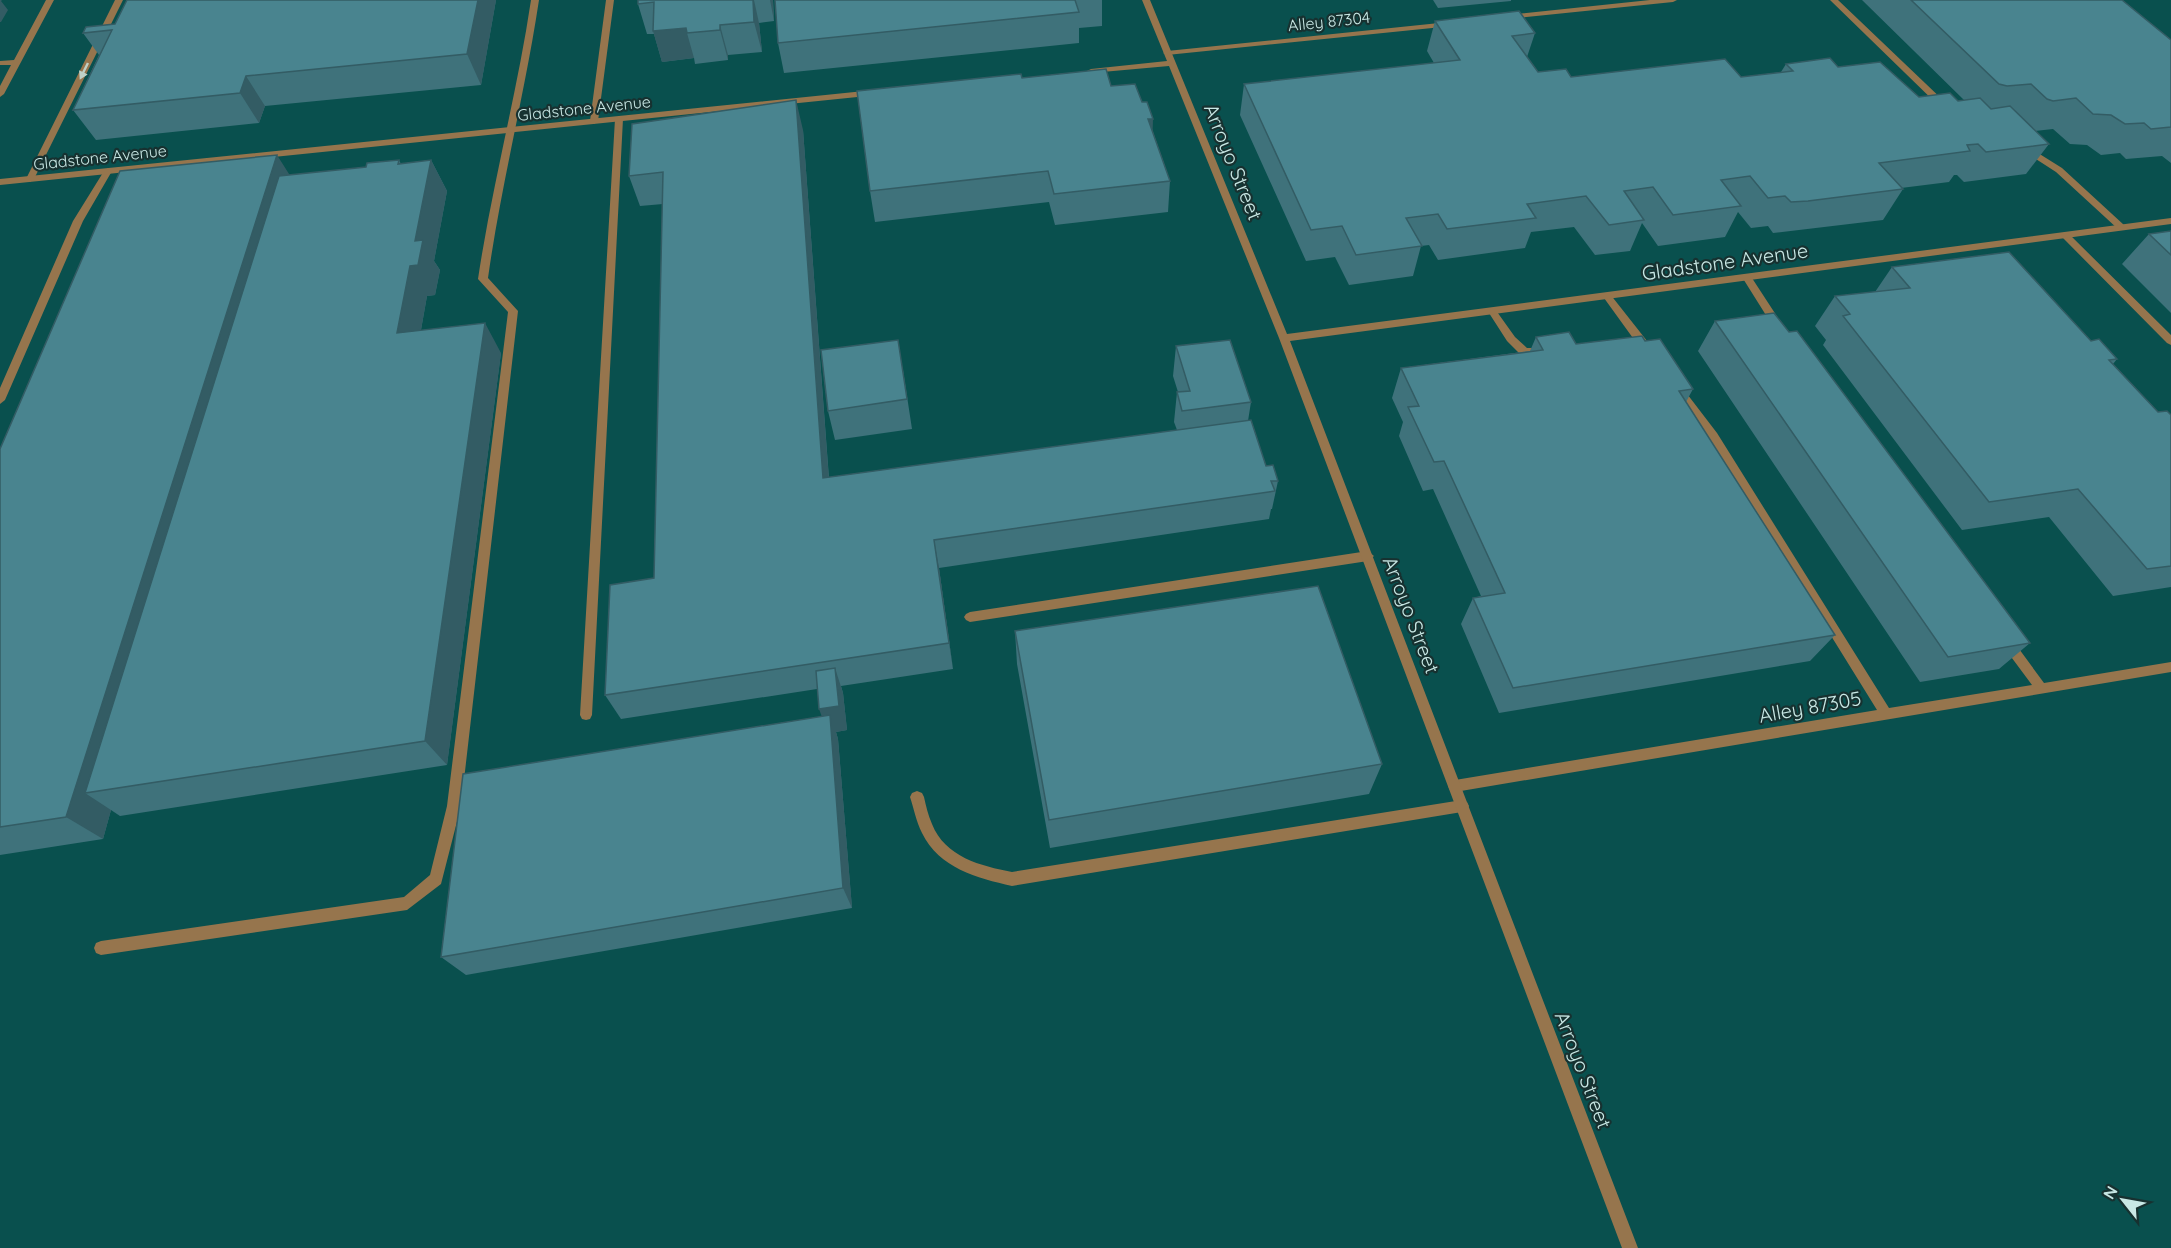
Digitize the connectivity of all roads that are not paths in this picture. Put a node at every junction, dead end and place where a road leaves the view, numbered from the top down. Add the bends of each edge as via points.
1 (50, 0) edge
2 (119, 0) edge
3 (535, 0) edge
4 (610, 0) edge
5 (1146, 0) edge
6 (1673, 0) edge
7 (1834, 0) edge
8 (1496, 19) edge
9 (1461, 22) edge
10 (1169, 58) junction
11 (18, 62) junction
12 (0, 63) edge
13 (1077, 72) edge
14 (889, 92) edge
15 (0, 94) edge
16 (1955, 113) edge
17 (619, 119) junction
18 (594, 121) junction
19 (513, 130) junction
20 (2015, 141) edge
21 (108, 171) junction
22 (30, 179) junction
23 (0, 182) edge
24 (2171, 221) edge
25 (2121, 227) junction
26 (2065, 235) junction
27 (1746, 277) junction
28 (1607, 296) junction
29 (1492, 311) junction
30 (1782, 334) edge
31 (1284, 339) junction
32 (2171, 341) edge
33 (1549, 350) edge
34 (1656, 361) edge
35 (1670, 380) edge
36 (0, 400) edge
37 (1368, 556) junction
38 (970, 617) dead end
39 (2000, 633) edge
40 (2171, 667) edge
41 (2041, 688) junction
42 (1886, 714) junction
43 (586, 715) dead end
44 (1455, 786) junction
45 (917, 797) dead end
46 (1462, 806) junction
47 (101, 948) dead end
48 (1630, 1248) edge

1 - 11 street
2 -> 22 street
3 - 19 street
4 - 18 street
5 - 10 street, Arroyo Street
6 - 8 street
7 - 16 street
9 - 10 street, Alley 87304
10 - 13 street
10 - 31 street, Arroyo Street
11 - 12 street
11 - 15 street
14 - 17 street, Gladstone Avenue
17 - 18 street, Gladstone Avenue
17 - 43 street
18 - 19 street, Gladstone Avenue
19 - 21 street, Gladstone Avenue
19 - 47 street via 489,224 483,279 513,310 454,806 436,879 407,903
20 - 25 street via 2059,170
21 - 22 street, Gladstone Avenue
21 - 36 street via 78,221
22 - 23 street, Gladstone Avenue
24 - 25 street, Gladstone Avenue
25 - 26 street, Gladstone Avenue
26 - 27 street, Gladstone Avenue via 1986,250
26 - 32 street
27 - 28 street, Gladstone Avenue
27 - 30 street
28 - 29 street, Gladstone Avenue
28 - 34 street via 1636,343
29 - 31 street, Gladstone Avenue
29 - 33 street via 1525,352
31 - 37 street, Arroyo Street
35 - 42 street via 1713,436
37 - 38 street
37 - 44 street, Arroyo Street
39 - 41 street
40 - 41 street, Alley 87305
41 - 42 street, Alley 87305
42 - 44 street, Alley 87305
44 - 46 street, Arroyo Street
45 - 46 street via 929,833 950,858 977,872 1012,879
46 - 48 street, Arroyo Street

